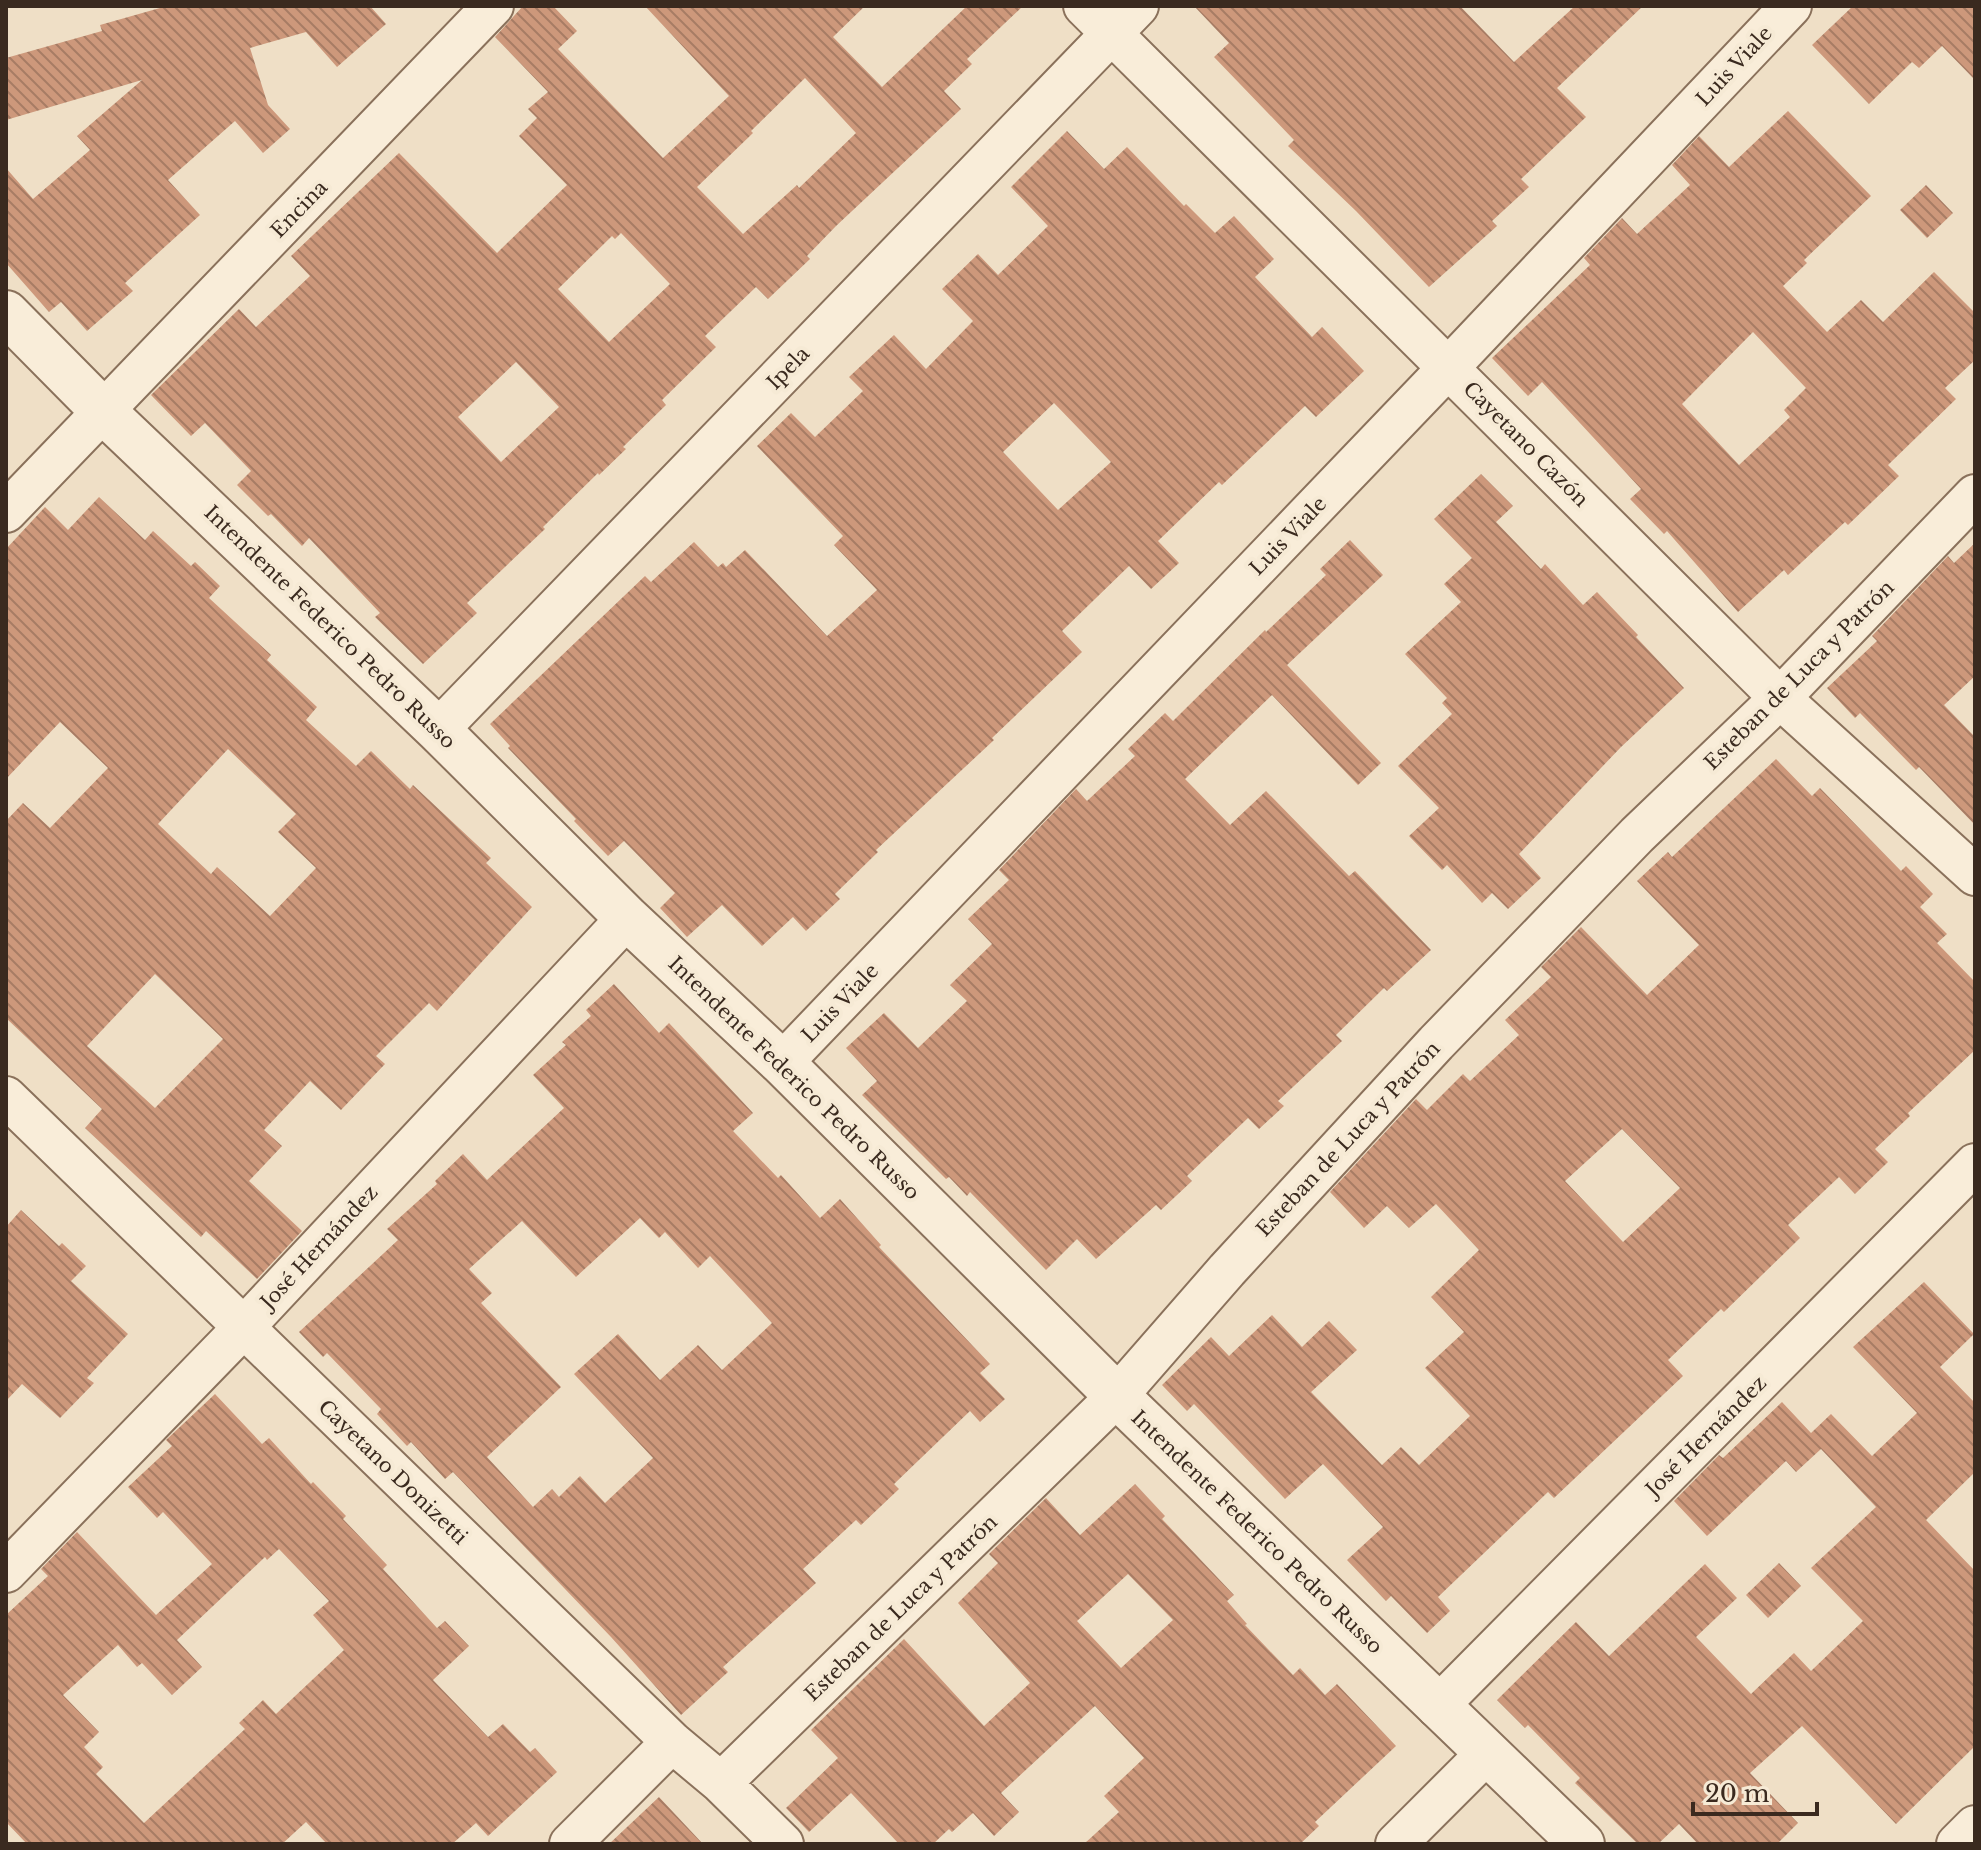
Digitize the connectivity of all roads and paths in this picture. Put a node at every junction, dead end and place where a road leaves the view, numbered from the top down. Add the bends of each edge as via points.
1 (493, 6) edge
2 (1791, 6) edge
3 (1111, 15) edge
4 (6, 313) edge
5 (1449, 367) junction
6 (104, 412) junction
7 (1975, 495) edge
8 (6, 512) edge
9 (1780, 698) junction
10 (438, 730) junction
11 (1975, 875) edge
12 (627, 918) junction
13 (782, 1063) junction
14 (6, 1097) edge
15 (1975, 1164) edge
16 (244, 1327) junction
17 (1117, 1396) junction
18 (6, 1572) edge
19 (1437, 1707) junction
20 (672, 1742) junction
21 (1487, 1753) junction
22 (721, 1783) junction
23 (1975, 1826) edge
24 (570, 1844) edge
25 (783, 1844) edge
26 (1396, 1844) edge
27 (1582, 1844) edge
28 (1957, 1844) edge

1 - 6 street, Encina
2 - 5 street, Luis Viale
3 - 5 street, Cayetano Cazón
3 - 10 street, Ipela
4 - 6 street, Intendente Federico Pedro Russo
5 - 9 street, Cayetano Cazón
5 - 13 street, Luis Viale
6 - 8 street, Encina
6 - 10 street, Intendente Federico Pedro Russo
7 - 9 street, Esteban de Luca y Patrón
9 - 11 street, Cayetano Cazón
9 - 17 street, Esteban de Luca y Patrón via 1637,835 1436,1043
10 - 12 street, Intendente Federico Pedro Russo
12 - 13 street, Intendente Federico Pedro Russo
12 - 16 street, José Hernández
13 - 17 street, Intendente Federico Pedro Russo
14 - 16 street, Cayetano Donizetti
15 - 19 street, José Hernández
16 - 18 street, José Hernández
16 - 20 street, Cayetano Donizetti
17 - 19 street, Intendente Federico Pedro Russo
17 - 22 street, Esteban de Luca y Patrón
19 - 21 street, Intendente Federico Pedro Russo
20 - 22 street, Cayetano Donizetti
20 - 24 street
21 - 26 street
21 - 27 street, Intendente Federico Pedro Russo
22 - 25 street, Cayetano Donizetti
23 - 28 street

